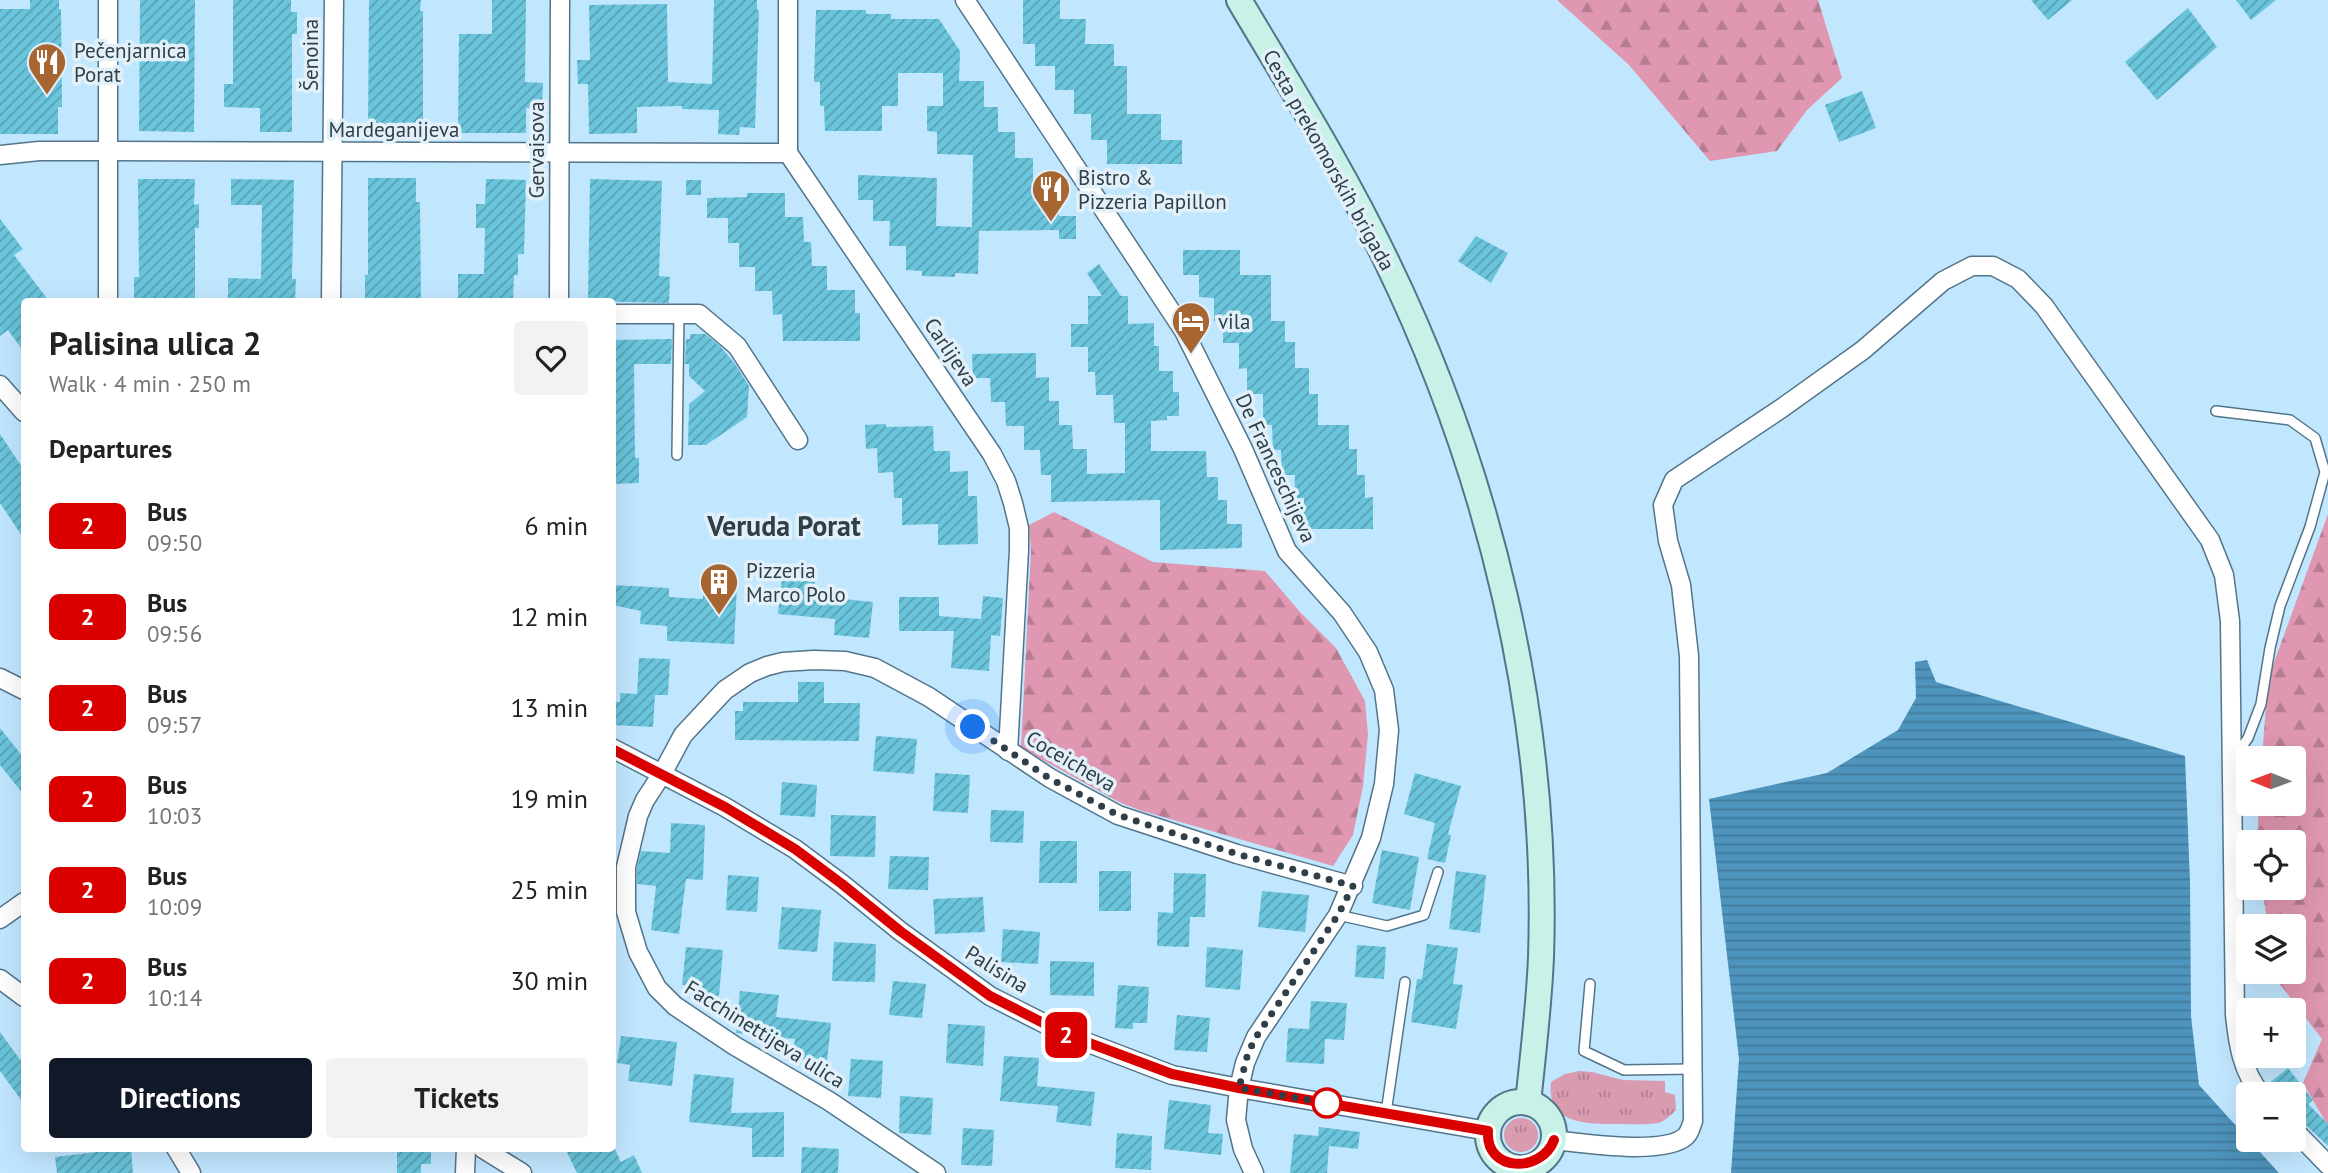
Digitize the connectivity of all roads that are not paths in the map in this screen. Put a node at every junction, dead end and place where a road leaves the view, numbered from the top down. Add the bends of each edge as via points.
1 (108, 0) edge
2 (334, 0) edge
3 (560, 0) edge
4 (788, 0) edge
5 (965, 0) edge
6 (1239, 0) edge
7 (109, 150) junction
8 (332, 152) junction
9 (559, 153) junction
10 (788, 153) junction
11 (0, 155) edge
12 (108, 298) edge
13 (331, 298) edge
14 (559, 298) edge
15 (616, 314) edge
16 (679, 314) junction
17 (0, 385) edge
18 (21, 409) edge
19 (2216, 411) dead end
20 (798, 440) dead end
21 (677, 455) dead end
22 (0, 678) edge
23 (21, 688) edge
24 (616, 750) edge
25 (1008, 751) junction
26 (2232, 761) junction
27 (662, 774) junction
28 (1437, 872) dead end
29 (1353, 886) junction
30 (21, 904) edge
31 (1338, 915) junction
32 (0, 919) edge
33 (0, 979) edge
34 (1405, 982) dead end
35 (1590, 984) dead end
36 (21, 995) edge
37 (1692, 1069) junction
38 (2251, 1082) edge
39 (1239, 1088) junction
40 (1528, 1103) junction
41 (1386, 1113) junction
42 (1488, 1131) junction
43 (1554, 1140) junction
44 (2306, 1142) edge
45 (178, 1152) edge
46 (466, 1152) edge
47 (488, 1152) edge
48 (2328, 1165) edge
49 (1516, 1171) edge
50 (191, 1173) edge
51 (465, 1173) edge
52 (522, 1173) edge
53 (936, 1173) edge
54 (1254, 1173) edge

1 - 7 street
2 - 8 street, Šenoina
3 - 9 street, Gervaisova
4 - 10 street
5 - 29 street, De Franceschijeva via 1184,331 1287,551 1342,613 1368,652 1384,690 1389,730 1384,783
6 - 40 main road, Cesta prekomorskih brigada via 1346,181 1386,260 1434,371 1486,521 1527,719 1541,870 1541,957
7 - 8 street, Mardeganijeva
7 - 11 street, Mardeganijeva
7 - 12 street
8 - 9 street, Mardeganijeva
8 - 13 street, Šenoina
9 - 10 street, Mardeganijeva
9 - 14 street, Gervaisova
10 - 25 street, Carlijeva via 973,424 1006,481 1019,528
15 - 16 street
16 - 20 street via 699,314 737,346
16 - 21 lane
17 - 18 street
19 - 26 lane via 2290,420 2315,438 2325,471 2280,606 2262,704
22 - 23 street
24 - 27 street, Palisina
25 - 27 street, Coceicheva via 929,697 865,666 845,661 783,662 750,673 724,690 683,735
25 - 29 street, Coceicheva via 1138,823
26 - 37 street via 2230,621 2224,575 2210,540 2043,306 2018,279 1993,266 1972,266 1943,281 1863,350 1674,480 1662,505 1681,585 1689,656
26 - 38 street via 2235,1015 2239,1052
27 - 39 street, Palisina via 795,849 990,996 1111,1052 1172,1074
27 - 53 street, Facchinettijeva ulica via 638,816 626,867 626,912 638,951 657,988 675,1006 735,1046 829,1101
28 - 31 lane via 1424,915 1387,926
29 - 31 street, De Franceschijeva
30 - 32 street
31 - 39 street, De Franceschijeva via 1256,1037
33 - 36 street
34 - 41 lane
35 - 37 lane via 1584,1051 1624,1070
37 - 43 street via 1693,1121 1688,1135 1676,1143 1600,1147
39 - 41 street, Palisina
39 - 54 street, De Franceschijeva via 1236,1120
40 - 42 main road via 1515,1102 1499,1110
40 - 43 main road via 1548,1116
41 - 42 street, Palisina
42 - 49 main road via 1494,1156
43 - 49 main road via 1541,1162
44 - 48 street
45 - 50 street
46 - 51 street
47 - 52 street

